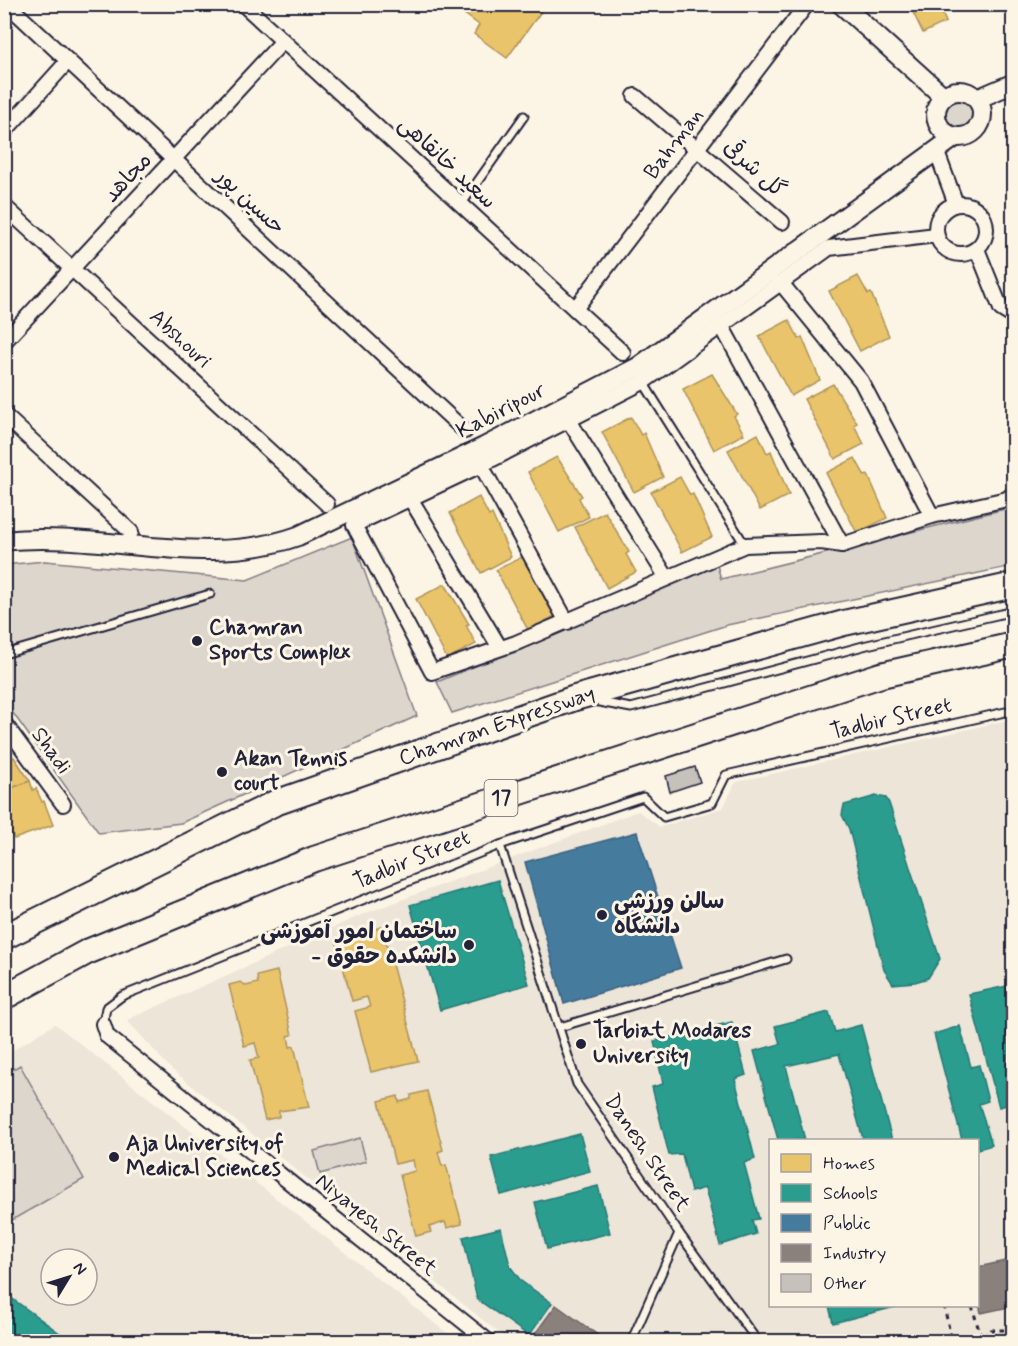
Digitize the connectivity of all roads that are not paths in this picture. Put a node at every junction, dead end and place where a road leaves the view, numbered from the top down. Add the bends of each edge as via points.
1 (7, 4) edge
2 (243, 4) edge
3 (807, 4) edge
4 (841, 4) edge
5 (283, 41) junction
6 (68, 62) junction
7 (1014, 83) edge
8 (635, 96) dead end
9 (943, 96) junction
10 (977, 99) junction
11 (524, 116) dead end
12 (4, 132) edge
13 (955, 137) junction
14 (698, 148) junction
15 (936, 150) junction
16 (173, 160) junction
17 (957, 204) junction
18 (461, 205) junction
19 (4, 206) edge
20 (782, 222) dead end
21 (936, 235) junction
22 (977, 249) junction
23 (73, 269) junction
24 (781, 283) junction
25 (575, 309) junction
26 (1014, 317) edge
27 (722, 325) junction
28 (4, 342) edge
29 (623, 353) dead end
30 (643, 382) junction
31 (4, 415) edge
32 (568, 419) junction
33 (465, 431) dead end
34 (481, 465) junction
35 (1014, 493) edge
36 (410, 498) junction
37 (327, 504) dead end
38 (932, 516) junction
39 (131, 532) dead end
40 (4, 541) edge
41 (745, 545) junction
42 (842, 546) junction
43 (667, 578) junction
44 (1014, 585) edge
45 (210, 594) dead end
46 (1014, 611) edge
47 (567, 622) junction
48 (1014, 645) edge
49 (500, 648) junction
50 (4, 654) edge
51 (575, 698) junction
52 (1014, 710) edge
53 (4, 723) edge
54 (63, 804) dead end
55 (500, 844) junction
56 (4, 937) edge
57 (786, 959) dead end
58 (4, 997) edge
59 (103, 1024) joint
60 (560, 1027) junction
61 (679, 1233) junction
62 (489, 1341) edge
63 (631, 1341) edge
64 (758, 1341) edge

1 - 6 street, حسین پور
2 - 5 street, سعید خانقاهی
3 - 14 street, Bahman
4 - 9 street
5 - 16 street, مجاهد
5 - 18 street, سعید خانقاهی
6 - 12 street
6 - 16 street, حسین پور
7 - 10 street
8 - 14 street, گل شرقی
9 - 10 street via 964,91
9 - 13 street via 936,117 942,130
10 - 13 street via 982,114 976,129
11 - 18 lane
13 - 15 street, Kabiripour
14 - 20 street, گل شرقی
14 - 25 street, Bahman
15 - 17 street
15 - 40 street, Kabiripour via 638,367 484,447 298,536 239,550 57,539
16 - 23 street, مجاهد
16 - 33 street, حسین پور
17 - 21 street via 938,219
17 - 22 street via 973,206 984,218 986,235
18 - 25 street, سعید خانقاهی
19 - 23 street, Abshouri
21 - 22 street via 939,243 952,253 969,254
21 - 24 street via 829,248
22 - 26 street via 1001,309
23 - 28 street, مجاهد
23 - 37 street, Abshouri
24 - 27 street
24 - 38 street via 861,381
25 - 29 street, سعید خانقاهی
27 - 30 street
27 - 42 street
30 - 32 street
30 - 41 lane
31 - 39 street
32 - 34 street
32 - 43 street
34 - 36 street
34 - 47 street
35 - 38 street via 1007,499
36 - 49 street
36 - 49 street via 354,525 432,672
38 - 42 street
41 - 42 street via 821,542
41 - 43 street
43 - 47 street
44 - 51 highway, Chamran Expressway via 844,623
45 - 50 lane
46 - 51 lane via 867,645 631,708
47 - 49 street
48 - 58 highway, 17 via 880,675 314,859 87,952
51 - 56 highway, Chamran Expressway via 274,803
52 - 55 lane, Tadbir Street via 726,775 712,803 664,817 643,797
53 - 54 street, Shadi
55 - 59 lane, Tadbir Street via 122,996 106,1008
55 - 60 lane, Danesh Street
57 - 60 lane
59 - 62 street, Niyayesh Street via 107,1036
60 - 61 lane, Danesh Street via 577,1084
61 - 63 lane, Danesh Street
61 - 64 lane

